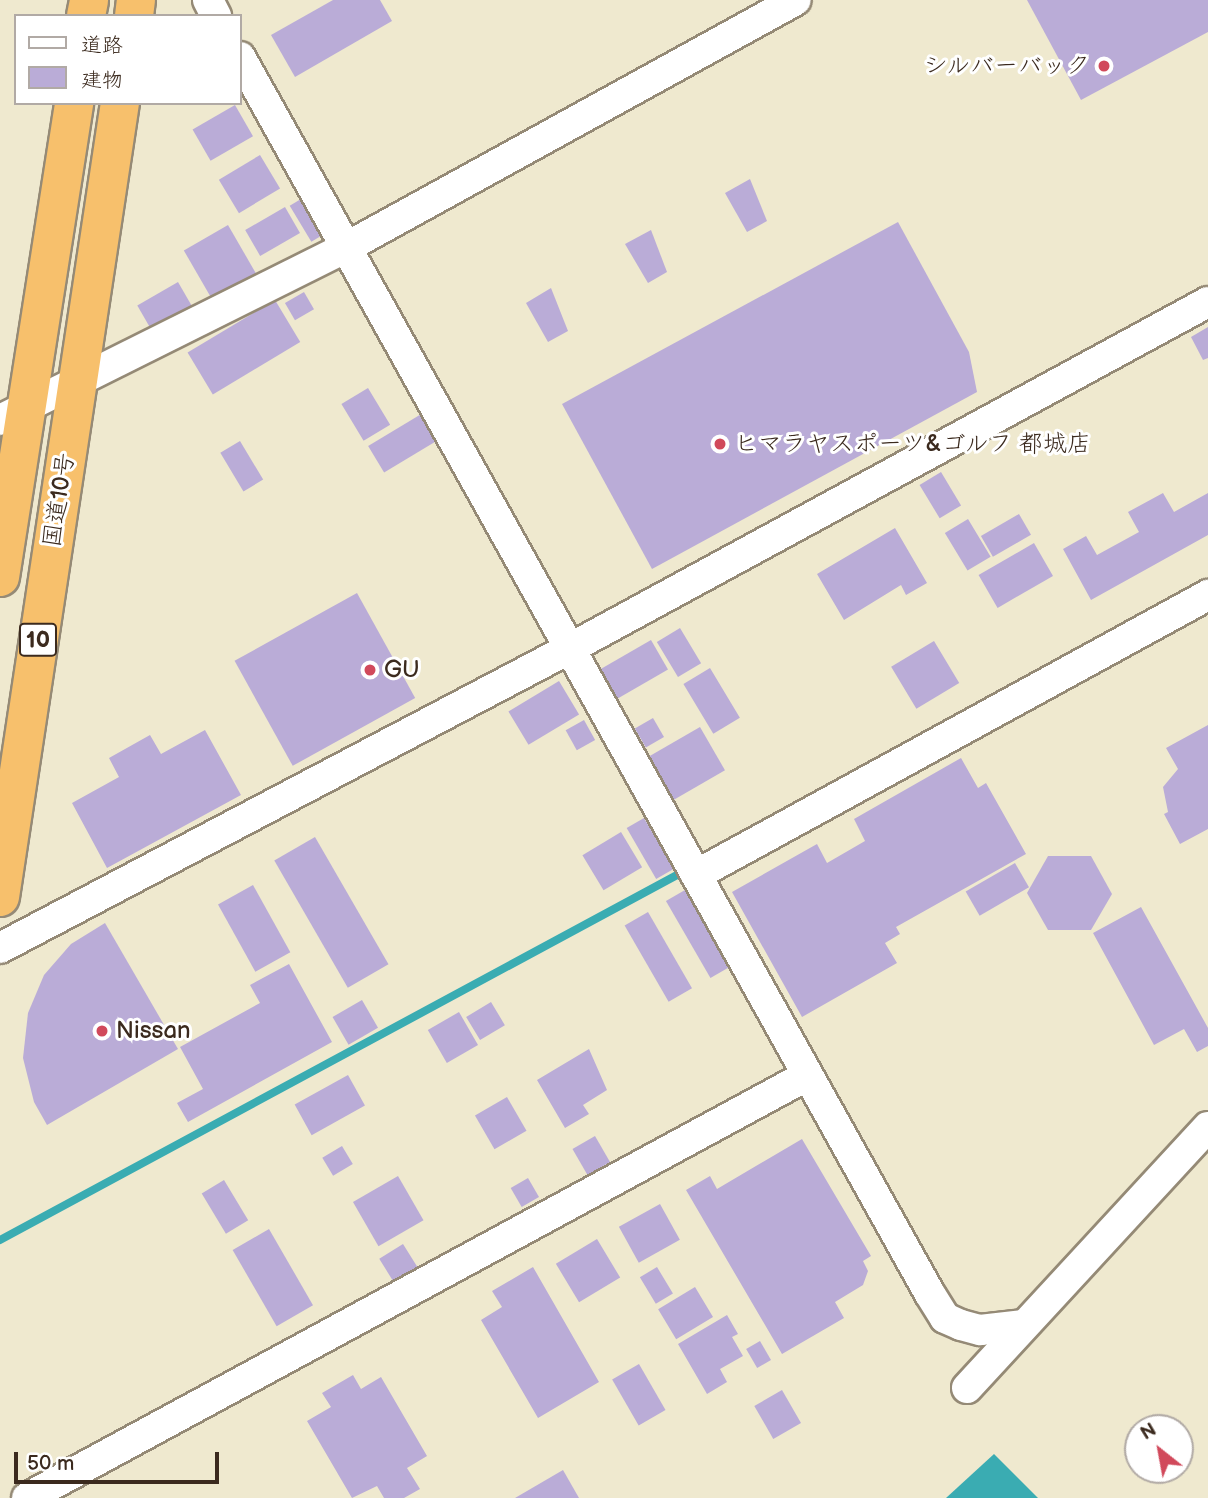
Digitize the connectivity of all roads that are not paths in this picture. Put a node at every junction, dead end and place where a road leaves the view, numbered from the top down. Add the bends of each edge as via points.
1 (796, 0) edge
2 (242, 61) edge
3 (74, 105) edge
4 (120, 105) edge
5 (347, 247) junction
6 (1208, 302) edge
7 (77, 384) junction
8 (14, 414) edge
9 (0, 577) edge
10 (1208, 595) edge
11 (567, 650) junction
12 (696, 875) junction
13 (0, 897) edge
14 (0, 948) edge
15 (808, 1075) junction
16 (1208, 1127) edge
17 (1022, 1325) junction
18 (967, 1388) dead end
19 (27, 1498) edge

1 - 5 street
2 - 5 street
3 - 8 highway, 国道10号
4 - 7 highway, 国道10号 / 10
5 - 7 street
5 - 11 street
6 - 11 street
7 - 8 street
7 - 13 highway, 国道10号 / 10
8 - 9 highway, 国道10号
10 - 12 street
11 - 12 street
11 - 14 street
12 - 15 street
15 - 17 street via 946,1318 981,1330
15 - 19 street
16 - 17 street
17 - 18 street

